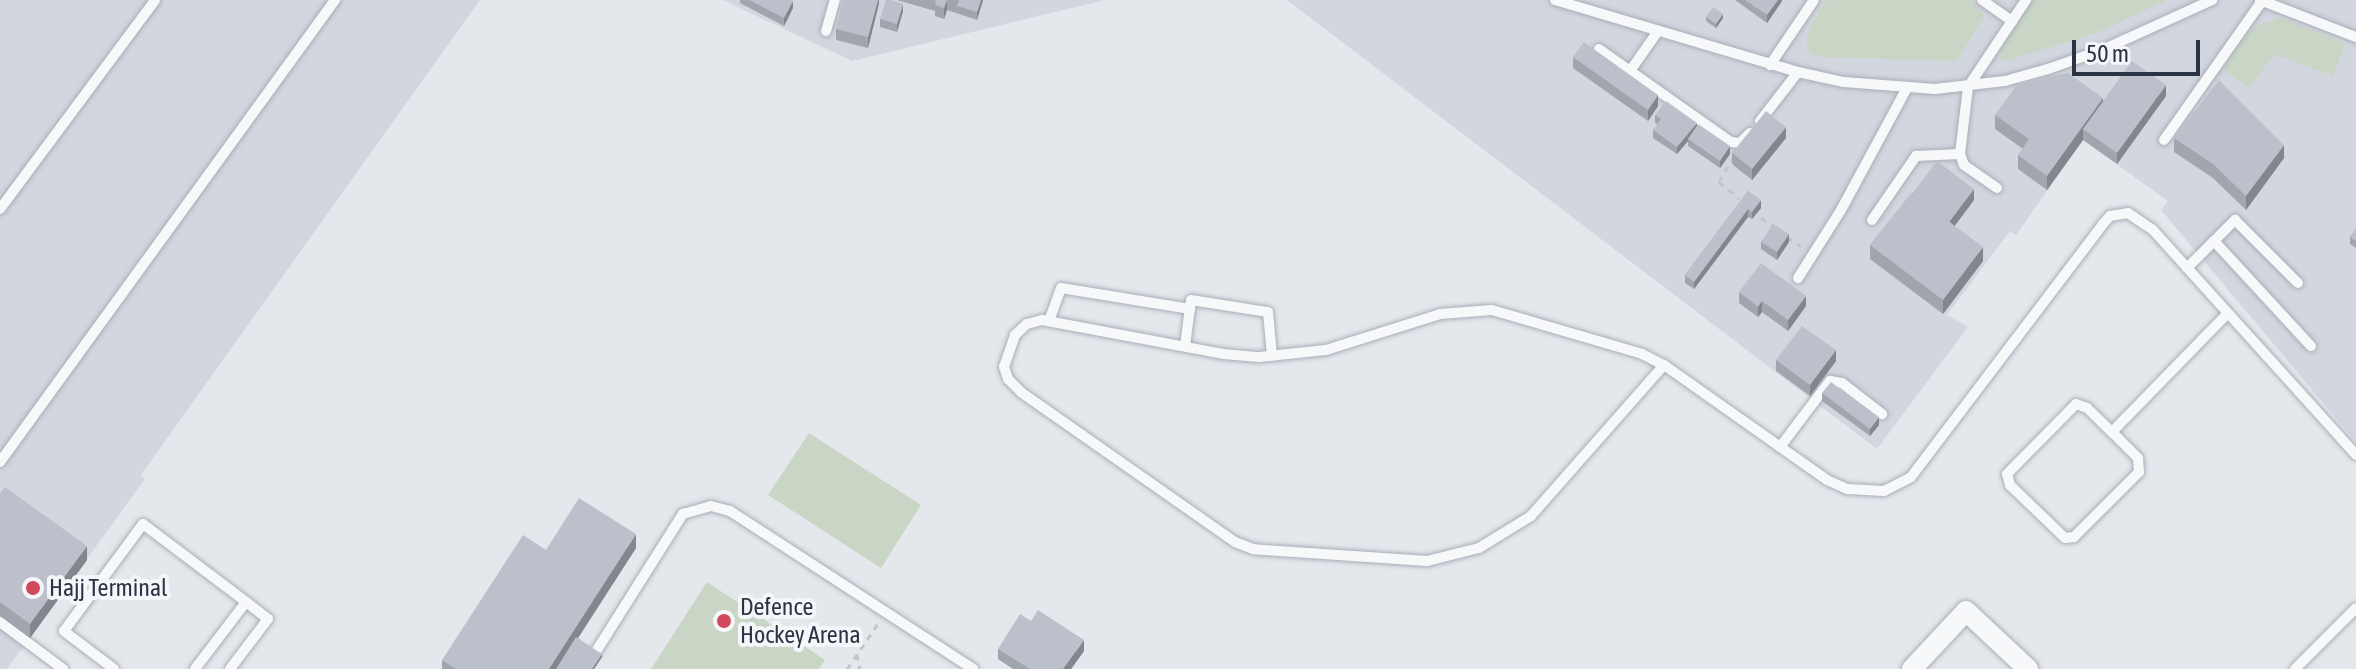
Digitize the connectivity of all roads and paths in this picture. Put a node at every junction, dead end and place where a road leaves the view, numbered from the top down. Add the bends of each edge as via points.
1 (155, 0) edge
2 (335, 0) edge
3 (835, 0) edge
4 (1555, 0) edge
5 (1814, 0) edge
6 (1982, 0) edge
7 (2026, 0) edge
8 (2212, 0) edge
9 (2261, 0) edge
10 (2012, 21) junction
11 (826, 31) dead end
12 (1658, 31) junction
13 (2356, 37) edge
14 (1599, 49) edge
15 (1770, 65) junction
16 (1630, 71) junction
17 (1798, 72) junction
18 (1968, 87) junction
19 (1907, 88) junction
20 (2164, 140) dead end
21 (1740, 143) junction
22 (1960, 154) junction
23 (1997, 188) dead end
24 (1739, 198) edge
25 (0, 209) edge
26 (1761, 218) dead end
27 (1872, 220) dead end
28 (2214, 241) junction
29 (1813, 255) junction
30 (2187, 268) junction
31 (1798, 278) dead end
32 (2298, 283) dead end
33 (1190, 309) junction
34 (2228, 313) junction
35 (1049, 321) junction
36 (1185, 346) junction
37 (2311, 346) dead end
38 (1272, 356) junction
39 (1664, 365) junction
40 (1882, 414) dead end
41 (2112, 432) junction
42 (1780, 447) junction
43 (2356, 455) edge
44 (0, 462) edge
45 (246, 602) junction
46 (2356, 608) edge
47 (885, 613) junction
48 (0, 622) edge
49 (595, 653) edge
50 (857, 654) junction
51 (63, 669) edge
52 (114, 669) edge
53 (195, 669) edge
54 (230, 669) edge
55 (847, 669) edge
56 (860, 669) edge
57 (973, 669) edge
58 (1912, 669) edge
59 (2028, 669) edge
60 (2295, 669) edge

1 - 25 lane
2 - 44 lane
3 - 11 lane
4 - 12 lane
5 - 15 lane
6 - 10 lane
7 - 10 lane
8 - 18 lane via 2062,65
9 - 13 lane
9 - 20 lane
10 - 18 lane
12 - 15 lane
12 - 16 lane
14 - 16 lane
15 - 17 lane
16 - 21 lane via 1731,142
17 - 19 lane
17 - 21 lane
18 - 19 lane
18 - 22 lane
19 - 29 lane
21 - 24 path via 1719,182
22 - 23 lane via 1964,165
22 - 27 lane via 1916,156
26 - 29 path
28 - 30 lane
28 - 32 lane via 2235,220
28 - 37 lane
29 - 31 lane
30 - 34 lane
30 - 42 lane via 2137,217 2110,216 1911,477 1898,487 1847,489
33 - 35 lane via 1061,288
33 - 36 lane
33 - 38 lane via 1191,300 1268,312
34 - 41 lane
34 - 43 lane
35 - 36 lane
35 - 39 lane via 1027,324 1015,335 1004,367 1008,379 1215,530 1253,549 1427,561 1479,548 1531,516
36 - 38 lane
38 - 39 lane via 1326,350 1440,314 1492,310 1611,343
39 - 42 lane
40 - 42 lane via 1842,383 1830,381
41 - 41 lane via 2076,404 2007,474 2010,485 2065,538 2074,537 2139,472 2138,458
45 - 52 lane via 143,524 64,631
45 - 53 lane
45 - 54 lane via 268,619
46 - 60 lane
47 - 49 lane via 730,511 711,506 683,514
47 - 50 path
47 - 57 lane
48 - 51 lane
50 - 55 path
50 - 56 path
58 - 59 street via 1966,611

